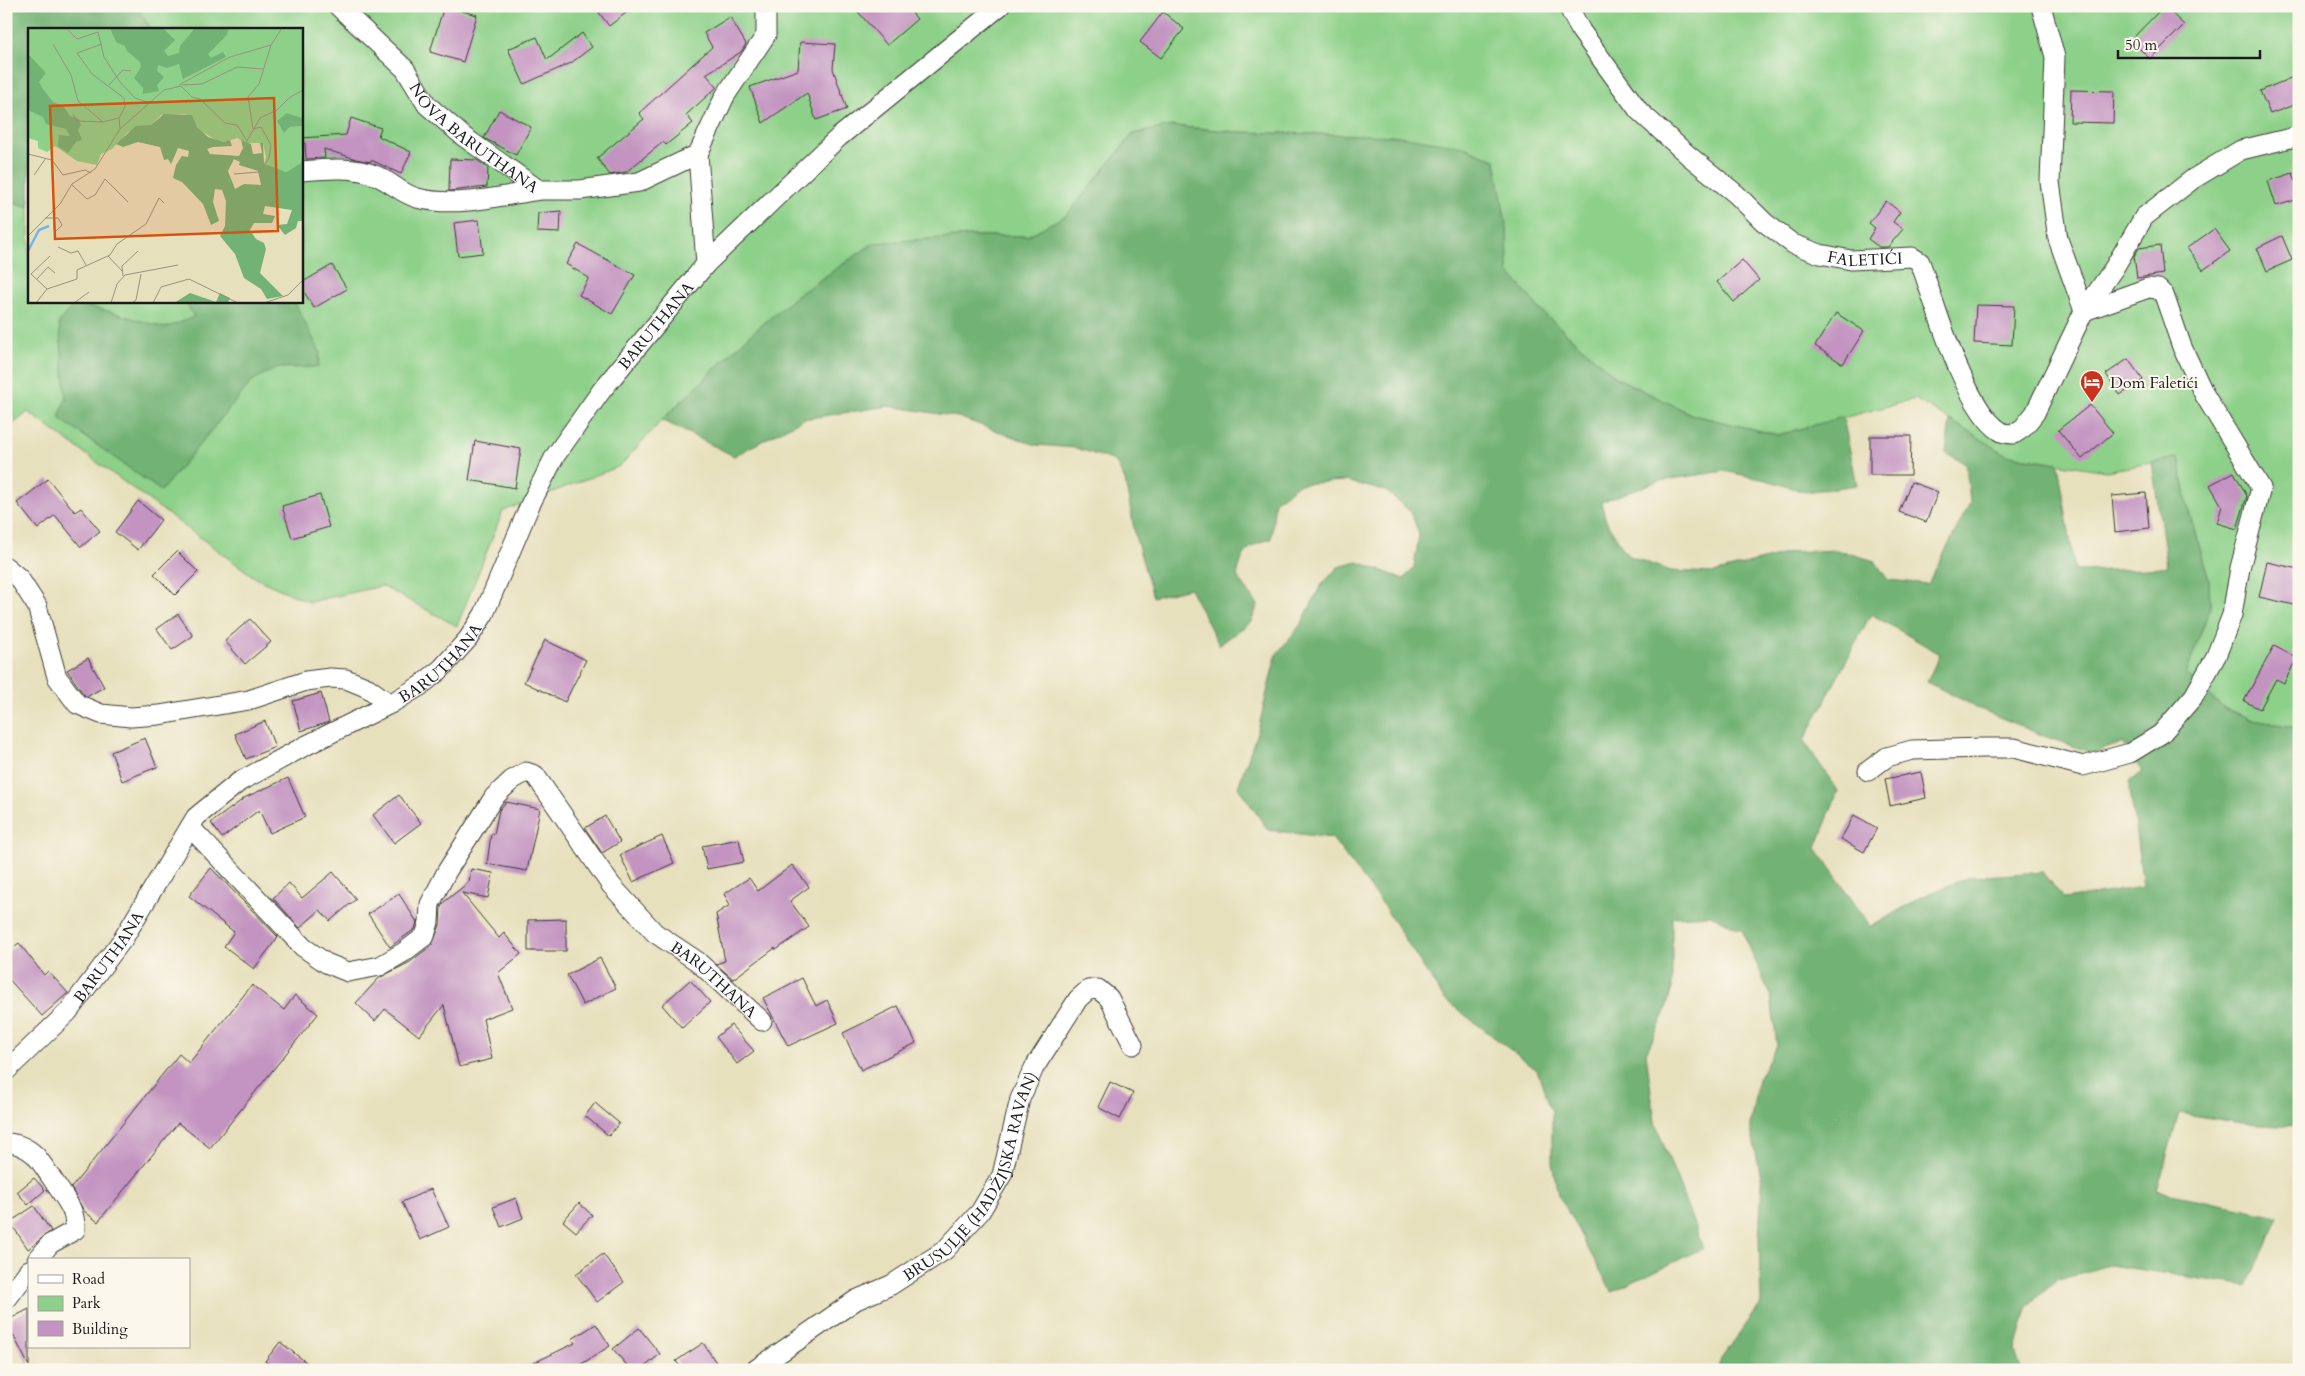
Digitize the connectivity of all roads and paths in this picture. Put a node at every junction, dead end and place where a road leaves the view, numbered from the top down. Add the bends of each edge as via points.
1 (338, 6) edge
2 (766, 6) edge
3 (1000, 6) edge
4 (1568, 6) edge
5 (2041, 6) edge
6 (2299, 136) edge
7 (698, 154) junction
8 (302, 171) edge
9 (539, 190) junction
10 (706, 264) junction
11 (2084, 311) junction
12 (6, 567) edge
13 (390, 704) junction
14 (1868, 771) dead end
15 (190, 827) junction
16 (762, 1021) dead end
17 (1133, 1044) dead end
18 (6, 1072) edge
19 (6, 1143) edge
20 (39, 1258) edge
21 (28, 1271) edge
22 (7, 1299) edge
23 (755, 1370) edge

1 - 9 street, NOVA BARUTHANA via 404,69 427,105 464,137
2 - 7 street via 766,35 725,96
3 - 10 street, BARUTHANA via 839,137
4 - 11 street, FALETIĆI via 1586,39 1639,111 1793,244 1851,260 1912,257 1920,262 1975,406 2001,432 2014,434 2035,413
5 - 11 street via 2055,57 2050,182 2058,239
6 - 11 street, FALETIĆI via 2241,150 2157,205 2144,217
7 - 9 street, NOVA BARUTHANA via 639,182 580,190
7 - 10 street
8 - 9 street via 357,170 377,176 416,198 435,201 472,200
10 - 13 street, BARUTHANA via 602,390 555,456 530,505 484,614 468,640 441,669
11 - 14 street via 2148,288 2158,289 2164,295 2182,348 2204,394 2261,488 2240,568 2232,615 2216,656 2194,696 2161,734 2130,753 2083,766 2014,748 1912,750 1888,757
12 - 13 street, BARUTHANA via 19,578 37,606 57,677 77,704 101,714 159,716 249,700 289,686 330,678 346,679 368,688
13 - 15 street, BARUTHANA via 239,782 196,817
15 - 16 street, BARUTHANA via 303,947 326,963 348,972 380,966 425,936 430,904 494,797 526,772 535,775 611,885 655,932 698,962
15 - 18 street, BARUTHANA via 123,939 68,1012
17 - 23 street, BRUSULJE (HADŽIJSKA RAVAN) via 1109,998 1098,989 1088,990 1078,999 1034,1068 1020,1099 1002,1175 980,1212 945,1250 891,1285 856,1300
19 - 20 street via 23,1146 37,1156 67,1200 75,1222 74,1230 50,1244
21 - 22 street

